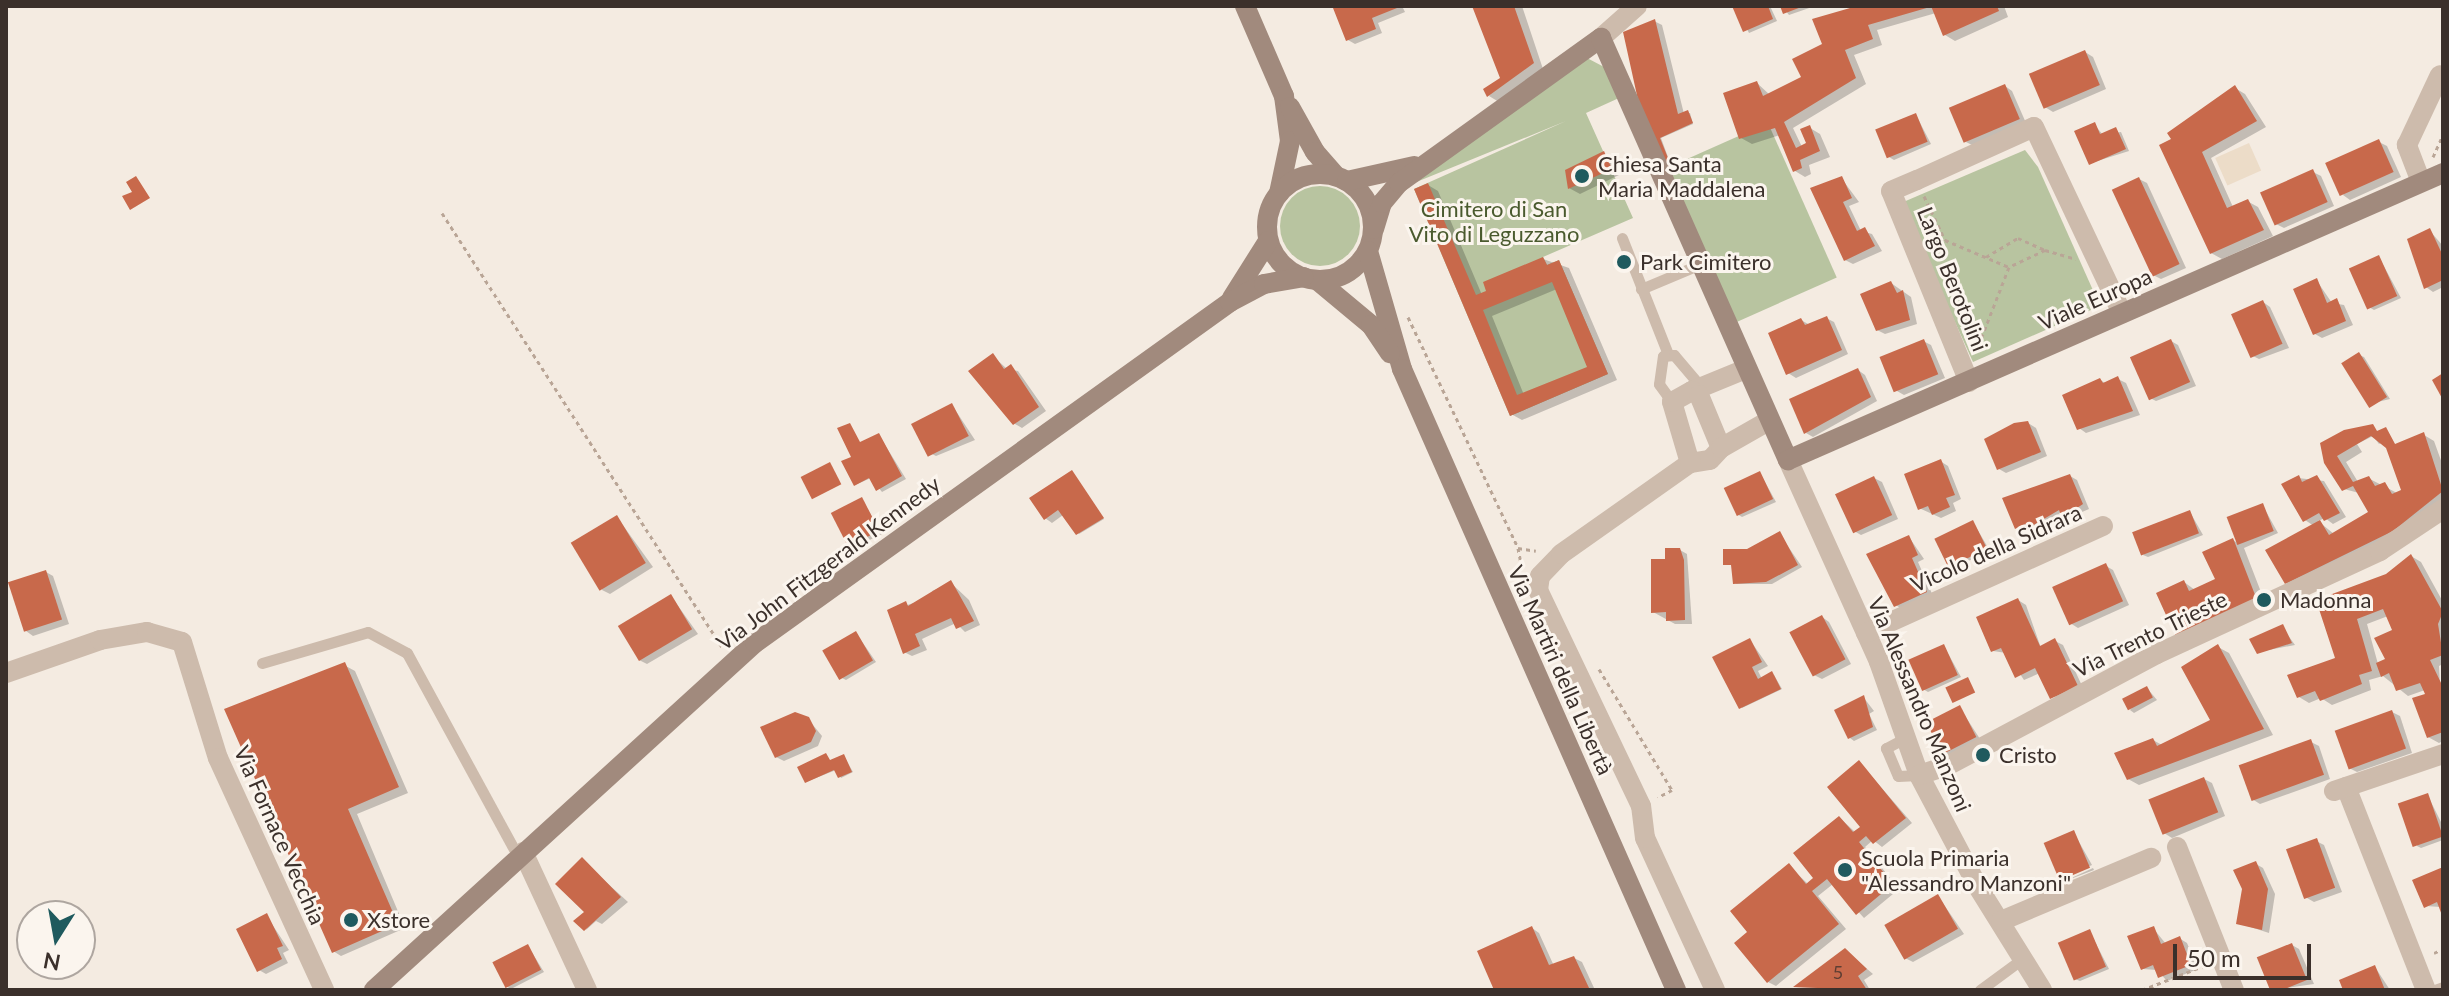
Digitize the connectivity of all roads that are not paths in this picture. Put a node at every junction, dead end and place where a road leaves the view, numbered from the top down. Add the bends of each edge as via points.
1 (1245, 6) edge
2 (1637, 6) edge
3 (1601, 38) junction
4 (2440, 75) dead end
5 (1284, 96) junction
6 (1429, 161) junction
7 (2443, 173) edge
8 (1342, 178) junction
9 (2421, 182) junction
10 (1279, 193) junction
11 (1374, 229) junction
12 (1622, 238) dead end
13 (1268, 241) junction
14 (1368, 251) junction
15 (1698, 265) junction
16 (1310, 279) junction
17 (1641, 289) junction
18 (1230, 302) junction
19 (2122, 313) junction
20 (1668, 354) junction
21 (1402, 369) junction
22 (1746, 369) junction
23 (1969, 382) junction
24 (1697, 389) junction
25 (1672, 402) junction
26 (1770, 420) junction
27 (1721, 448) junction
28 (1788, 460) junction
29 (1690, 463) junction
30 (2443, 509) edge
31 (2103, 526) dead end
32 (1866, 633) junction
33 (262, 663) dead end
34 (7, 671) edge
35 (2443, 754) edge
36 (1919, 775) junction
37 (2177, 847) dead end
38 (521, 854) junction
39 (2151, 858) dead end
40 (2001, 921) junction
41 (2022, 959) junction
42 (2443, 987) edge
43 (324, 990) edge
44 (374, 990) edge
45 (587, 990) edge
46 (1676, 990) edge
47 (1715, 990) edge
48 (1980, 990) edge
49 (2042, 990) edge
50 (2234, 990) edge
51 (2426, 990) edge
52 (2435, 990) edge

1 - 5 main road
2 - 3 street
3 - 6 main road
3 - 15 main road, Via Alessandro Manzoni
4 - 9 street via 2407,145
5 - 8 main road via 1315,152
5 - 10 main road via 1290,141
6 - 8 main road
6 - 11 main road via 1390,192
7 - 9 main road, Viale Europa
8 - 10 main road via 1308,175
8 - 11 main road via 1362,193
9 - 19 main road, Viale Europa
10 - 13 main road via 1267,224
11 - 14 main road
12 - 17 lane
13 - 16 main road via 1281,263
13 - 18 main road, Via John Fitzgerald Kennedy
14 - 16 main road via 1347,273
14 - 21 main road, Via Martiri della Libertà
15 - 17 lane
15 - 22 main road, Via Alessandro Manzoni
16 - 18 main road, Via John Fitzgerald Kennedy via 1264,284
16 - 21 main road, Via Martiri della Libertà via 1371,325
17 - 20 lane
18 - 38 main road, Via John Fitzgerald Kennedy via 755,643
19 - 23 main road, Viale Europa
19 - 23 street, Largo Berotolini via 2034,127 1891,191
20 - 24 lane via 1682,362
20 - 25 lane via 1658,371 1659,384
21 - 46 main road, Via Martiri della Libertà
22 - 24 street
22 - 26 main road, Via Alessandro Manzoni
23 - 28 main road, Viale Europa
24 - 25 street
24 - 27 street
25 - 29 street
26 - 27 street
26 - 28 main road, Via Alessandro Manzoni
27 - 29 street via 1710,460
28 - 32 street, Via Alessandro Manzoni
29 - 47 street via 1561,554 1540,576 1538,590 1641,806 1645,838
30 - 36 street, Via Trento Trieste via 2380,551 2157,654 1947,766
31 - 32 street, Vicolo della Sidrara
32 - 36 street, Via Alessandro Manzoni
33 - 38 lane via 346,634 368,632 407,653
34 - 43 street, Via Fornace Vecchia via 100,640 147,632 182,642 218,758
35 - 51 street via 2340,789
36 - 40 street, Via Alessandro Manzoni
37 - 50 street
38 - 44 main road, Via John Fitzgerald Kennedy
38 - 45 street
39 - 40 street
40 - 41 street, Via Alessandro Manzoni
41 - 48 lane
41 - 49 street, Via Alessandro Manzoni
42 - 52 lane

